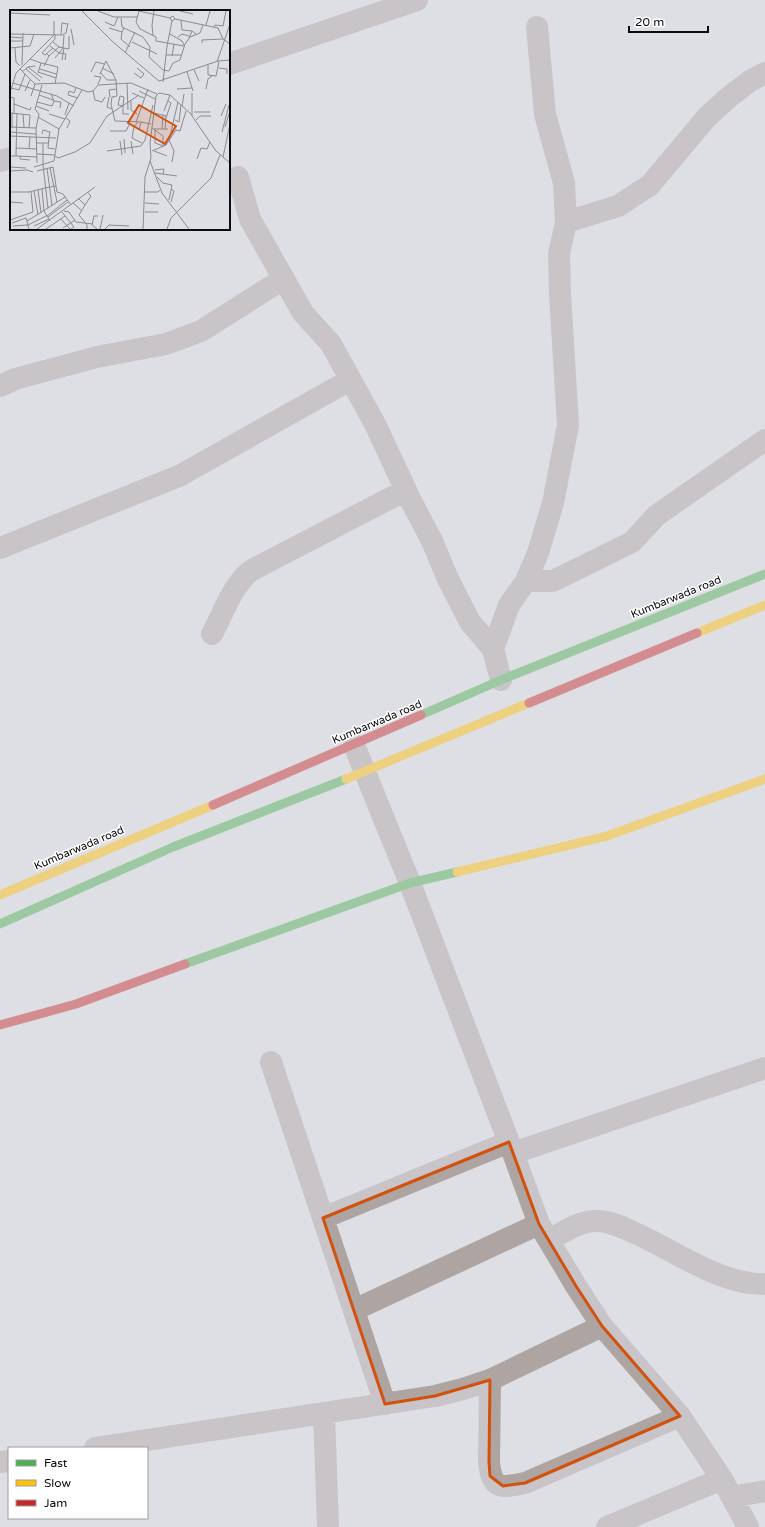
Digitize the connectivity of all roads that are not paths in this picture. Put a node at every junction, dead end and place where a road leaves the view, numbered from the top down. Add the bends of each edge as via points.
1 (417, 0) edge
2 (537, 28) dead end
3 (230, 64) edge
4 (765, 73) edge
5 (10, 158) edge
6 (0, 161) edge
7 (238, 177) dead end
8 (566, 222) junction
9 (283, 279) junction
10 (350, 380) junction
11 (0, 386) edge
12 (765, 440) edge
13 (406, 490) junction
14 (0, 548) edge
15 (765, 574) edge
16 (526, 581) junction
17 (765, 605) edge
18 (212, 634) dead end
19 (493, 649) junction
20 (502, 680) junction
21 (354, 745) junction
22 (365, 771) junction
23 (765, 779) edge
24 (410, 883) junction
25 (0, 895) edge
26 (0, 924) edge
27 (0, 1025) edge
28 (271, 1062) dead end
29 (765, 1068) edge
30 (511, 1148) junction
31 (323, 1218) junction
32 (544, 1232) junction
33 (765, 1284) edge
34 (354, 1310) junction
35 (602, 1326) junction
36 (490, 1380) junction
37 (385, 1404) junction
38 (324, 1413) junction
39 (680, 1416) junction
40 (102, 1447) edge
41 (727, 1488) junction
42 (765, 1491) edge
43 (328, 1527) edge
44 (607, 1527) edge
45 (748, 1527) edge

1 - 3 street
2 - 8 street via 545,114 564,183
4 - 8 street via 750,81 707,117 650,184 618,206
5 - 6 street
7 - 9 street via 250,219
8 - 16 street via 559,254 568,425 553,503 538,553
9 - 10 street via 303,313 331,344
9 - 11 street via 201,331 186,337 166,344 97,357 15,379
10 - 13 street via 375,424
10 - 14 street via 179,476
12 - 16 street via 657,515 632,542 553,581
13 - 18 street via 245,575
13 - 19 street via 470,622
15 - 20 street, Kumbarwada road
16 - 19 street via 509,606
17 - 22 street
19 - 20 street
20 - 21 street, Kumbarwada road
21 - 22 street
21 - 25 street, Kumbarwada road
22 - 24 street
22 - 26 street via 173,847
23 - 24 street via 607,836
24 - 27 street via 76,1004
24 - 30 street
28 - 31 street
29 - 30 street
30 - 31 street
30 - 32 street
31 - 34 street
32 - 33 street via 597,1221 619,1226 736,1281
32 - 34 street
32 - 35 street
34 - 37 street
35 - 36 street
35 - 39 street
36 - 37 street via 435,1396
36 - 39 street via 490,1476 495,1483 503,1486 525,1483
37 - 38 street
38 - 40 street
38 - 43 street
39 - 41 street
41 - 42 street
41 - 44 street
41 - 45 street

